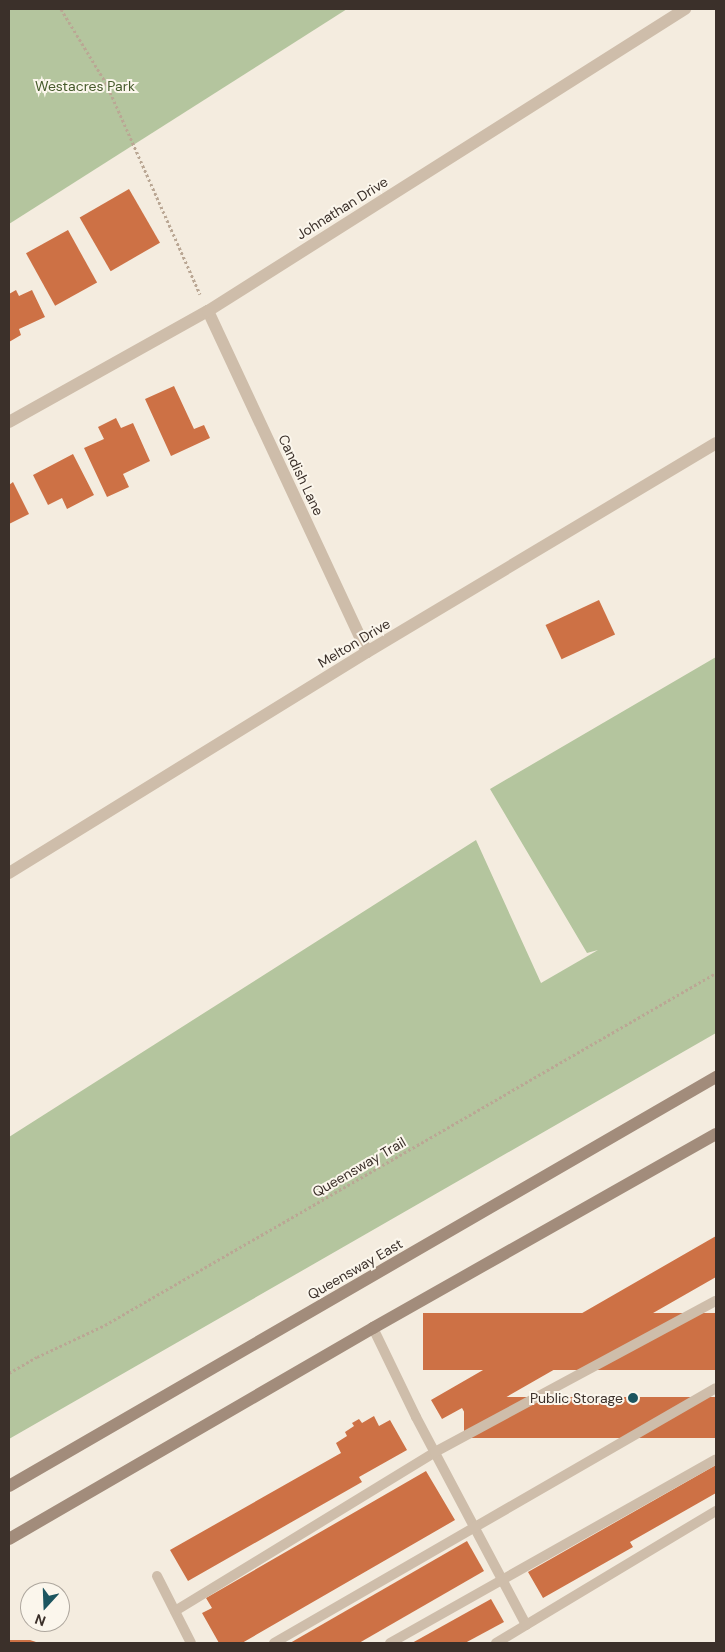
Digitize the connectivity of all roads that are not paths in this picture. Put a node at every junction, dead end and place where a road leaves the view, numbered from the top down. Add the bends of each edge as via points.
1 (685, 9) edge
2 (208, 310) junction
3 (9, 422) edge
4 (716, 442) edge
5 (367, 652) junction
6 (9, 873) edge
7 (716, 1077) edge
8 (716, 1134) edge
9 (716, 1301) edge
10 (373, 1328) junction
11 (716, 1388) edge
12 (435, 1452) junction
13 (716, 1459) edge
14 (9, 1486) edge
15 (716, 1512) edge
16 (474, 1526) junction
17 (9, 1539) edge
18 (157, 1576) dead end
19 (503, 1580) junction
20 (175, 1611) junction
21 (526, 1625) junction
22 (191, 1643) edge
23 (274, 1643) edge
24 (390, 1643) edge
25 (496, 1643) edge

1 - 2 street, Johnathan Drive
2 - 3 street, Johnathan Drive
2 - 5 street, Candish Lane
4 - 5 street, Melton Drive
5 - 6 street, Melton Drive
7 - 14 main road, Queensway East
8 - 10 main road
9 - 12 lane
10 - 12 lane
10 - 17 main road
11 - 16 lane
12 - 16 lane
12 - 20 lane
13 - 19 lane
15 - 21 lane
16 - 19 lane
16 - 23 lane
18 - 20 lane
19 - 21 lane
19 - 24 lane
20 - 22 lane
21 - 25 lane

